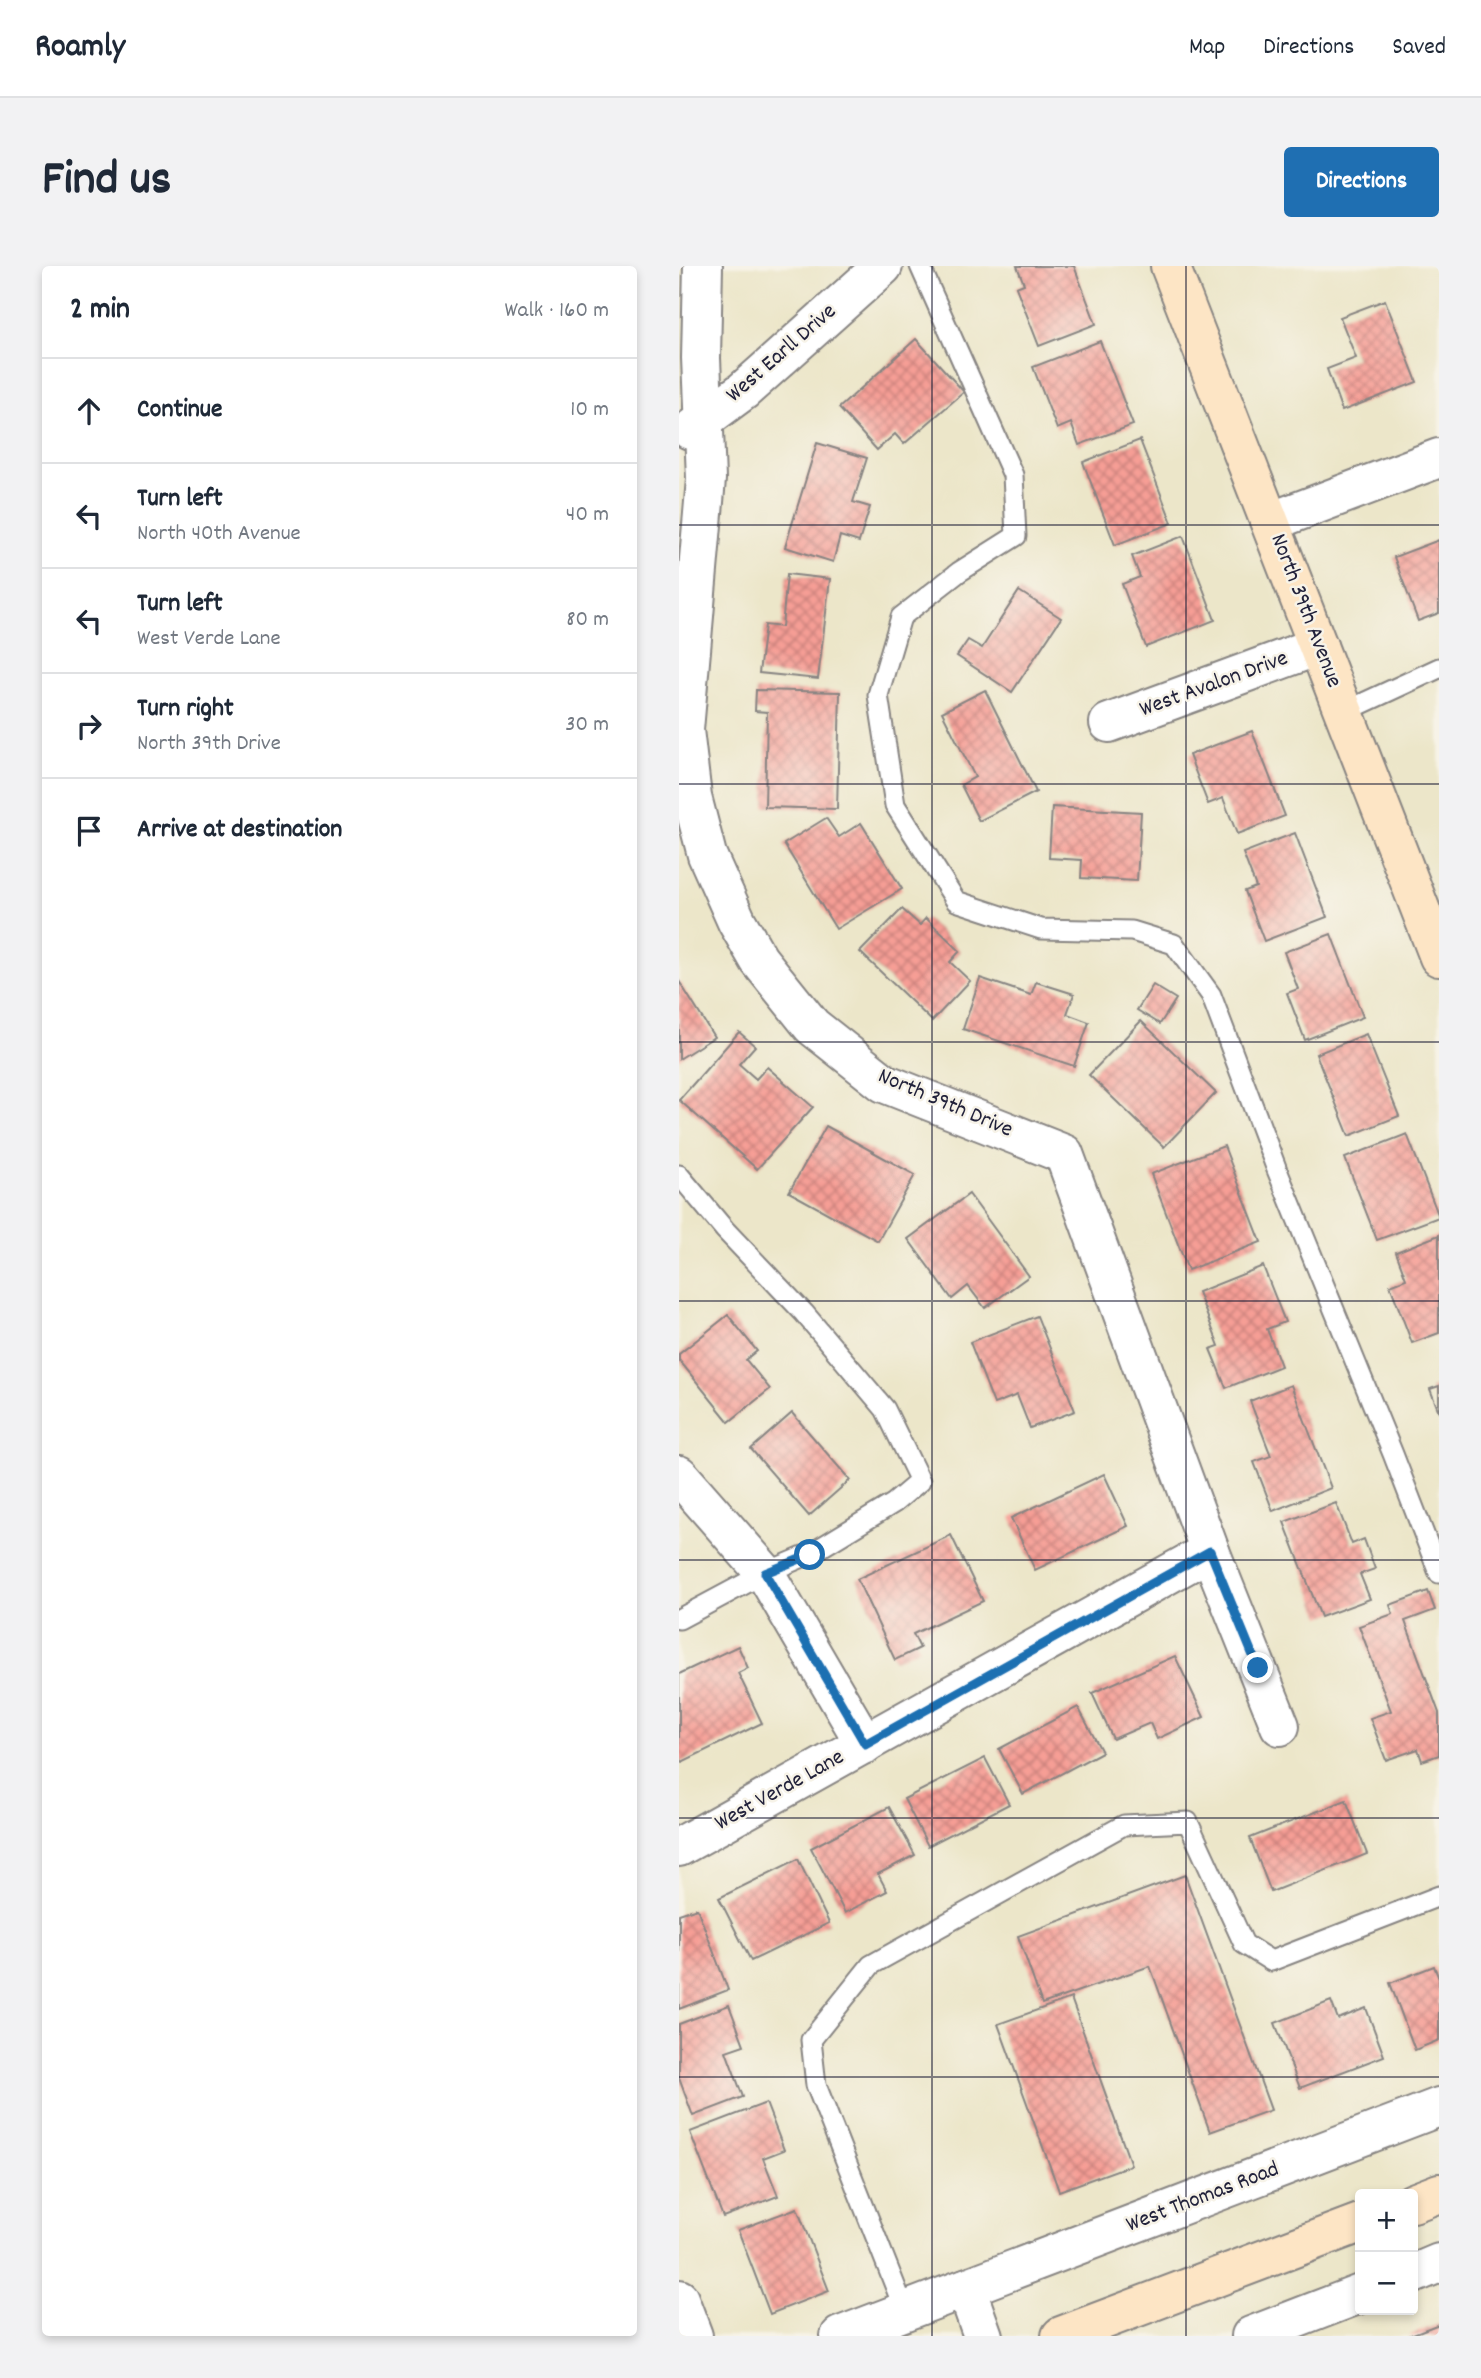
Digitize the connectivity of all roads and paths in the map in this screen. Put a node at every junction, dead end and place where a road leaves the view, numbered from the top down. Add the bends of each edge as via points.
1 (703, 266) edge
2 (883, 266) edge
3 (920, 266) edge
4 (1170, 266) edge
5 (692, 429) edge
6 (1439, 457) edge
7 (1270, 522) junction
8 (1318, 646) junction
9 (1439, 668) edge
10 (1344, 712) junction
11 (1109, 723) dead end
12 (1439, 957) edge
13 (679, 1175) edge
14 (679, 1475) edge
15 (1210, 1551) junction
16 (765, 1573) junction
17 (1439, 1573) edge
18 (679, 1619) edge
19 (1280, 1726) dead end
20 (865, 1744) junction
21 (679, 1847) edge
22 (1439, 1896) edge
23 (1439, 2107) edge
24 (1439, 2193) edge
25 (1418, 2201) edge
26 (1355, 2225) edge
27 (1439, 2263) edge
28 (1418, 2272) edge
29 (966, 2288) junction
30 (1355, 2296) edge
31 (679, 2299) edge
32 (905, 2311) junction
33 (693, 2336) edge
34 (840, 2336) edge
35 (983, 2336) edge
36 (1061, 2336) edge
37 (1251, 2336) edge

1 - 5 street, North 39th Drive via 701,358
2 - 5 street, West Earll Drive via 743,391
3 - 17 lane via 1013,475 1016,536 901,617 878,695 895,806 955,901 1041,929 1132,931 1174,944 1211,995
4 - 7 street, North 39th Avenue
5 - 15 street, North 39th Drive via 706,479 684,730 692,797 707,855 737,922 759,960 812,1026 884,1083 1064,1154
6 - 7 street
7 - 8 street, North 39th Avenue
8 - 10 street, North 39th Avenue
8 - 11 street, West Avalon Drive
9 - 10 lane
10 - 12 street, North 39th Avenue
13 - 16 lane via 885,1409 920,1481 894,1503 810,1555
14 - 16 street
15 - 19 street, North 39th Drive
15 - 20 street, West Verde Lane
16 - 18 lane
16 - 20 street
20 - 21 street, West Verde Lane
22 - 32 lane via 1272,1961 1244,1944 1188,1822 1124,1825 871,1965 811,2040 816,2085
23 - 29 street, West Thomas Road
24 - 25 street
26 - 36 street
27 - 28 street
29 - 32 street, West Thomas Road
29 - 35 street
30 - 37 street
31 - 33 street
32 - 34 street, West Thomas Road

